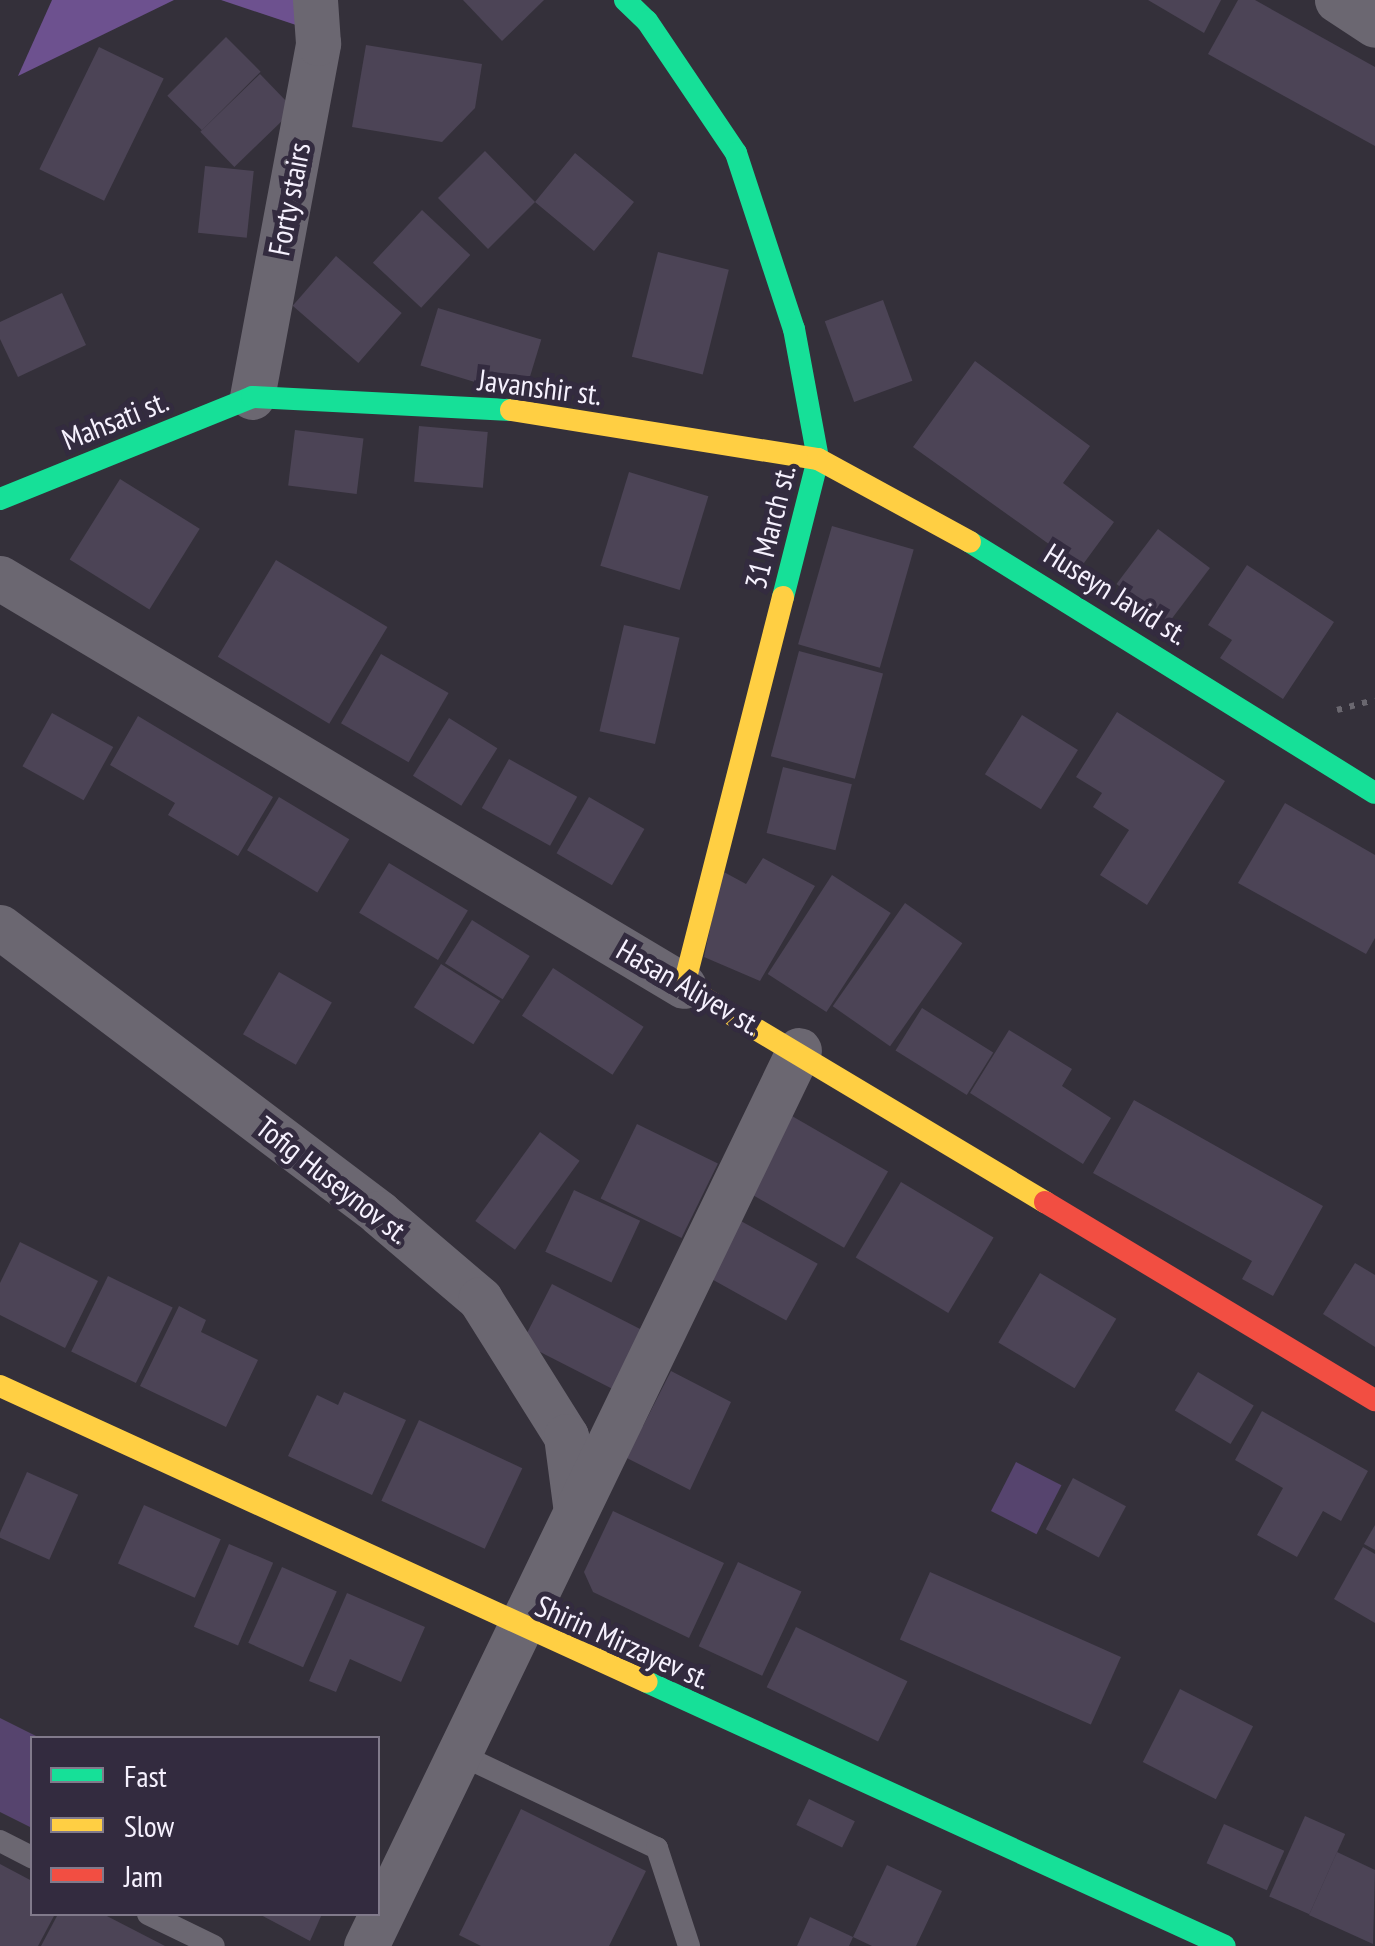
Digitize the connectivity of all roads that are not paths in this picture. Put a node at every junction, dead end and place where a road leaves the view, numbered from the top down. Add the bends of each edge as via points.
1 (315, 0) edge
2 (625, 0) edge
3 (1337, 0) edge
4 (1375, 25) edge
5 (252, 397) junction
6 (818, 459) junction
7 (0, 499) edge
8 (0, 578) edge
9 (1375, 793) edge
10 (0, 927) edge
11 (684, 986) junction
12 (799, 1050) junction
13 (0, 1386) edge
14 (1375, 1400) edge
15 (575, 1504) junction
16 (522, 1630) junction
17 (461, 1755) junction
18 (0, 1840) edge
19 (30, 1856) edge
20 (152, 1916) edge
21 (214, 1946) edge
22 (366, 1946) edge
23 (689, 1946) edge
24 (1225, 1946) edge

1 - 5 street, Forty stairs via 318,43
2 - 6 street, 31 March st. via 647,21 736,152 794,329
3 - 4 street
5 - 6 street, Javanshir st. via 503,409
5 - 7 street, Mahsati st.
6 - 9 street, Huseyn Javid st. via 1035,577
6 - 11 street, 31 March st.
8 - 11 street, Hasan Aliyev st.
10 - 15 street, Tofig Huseynov st. via 379,1213 480,1299 566,1436
11 - 12 street, Hasan Aliyev st.
12 - 14 street, Hasan Aliyev st.
12 - 15 street
13 - 16 street, Shirin Mirzayev st.
15 - 16 street
16 - 17 street
16 - 24 street, Shirin Mirzayev st.
17 - 22 street
17 - 23 lane via 657,1848
18 - 19 lane
20 - 21 lane

